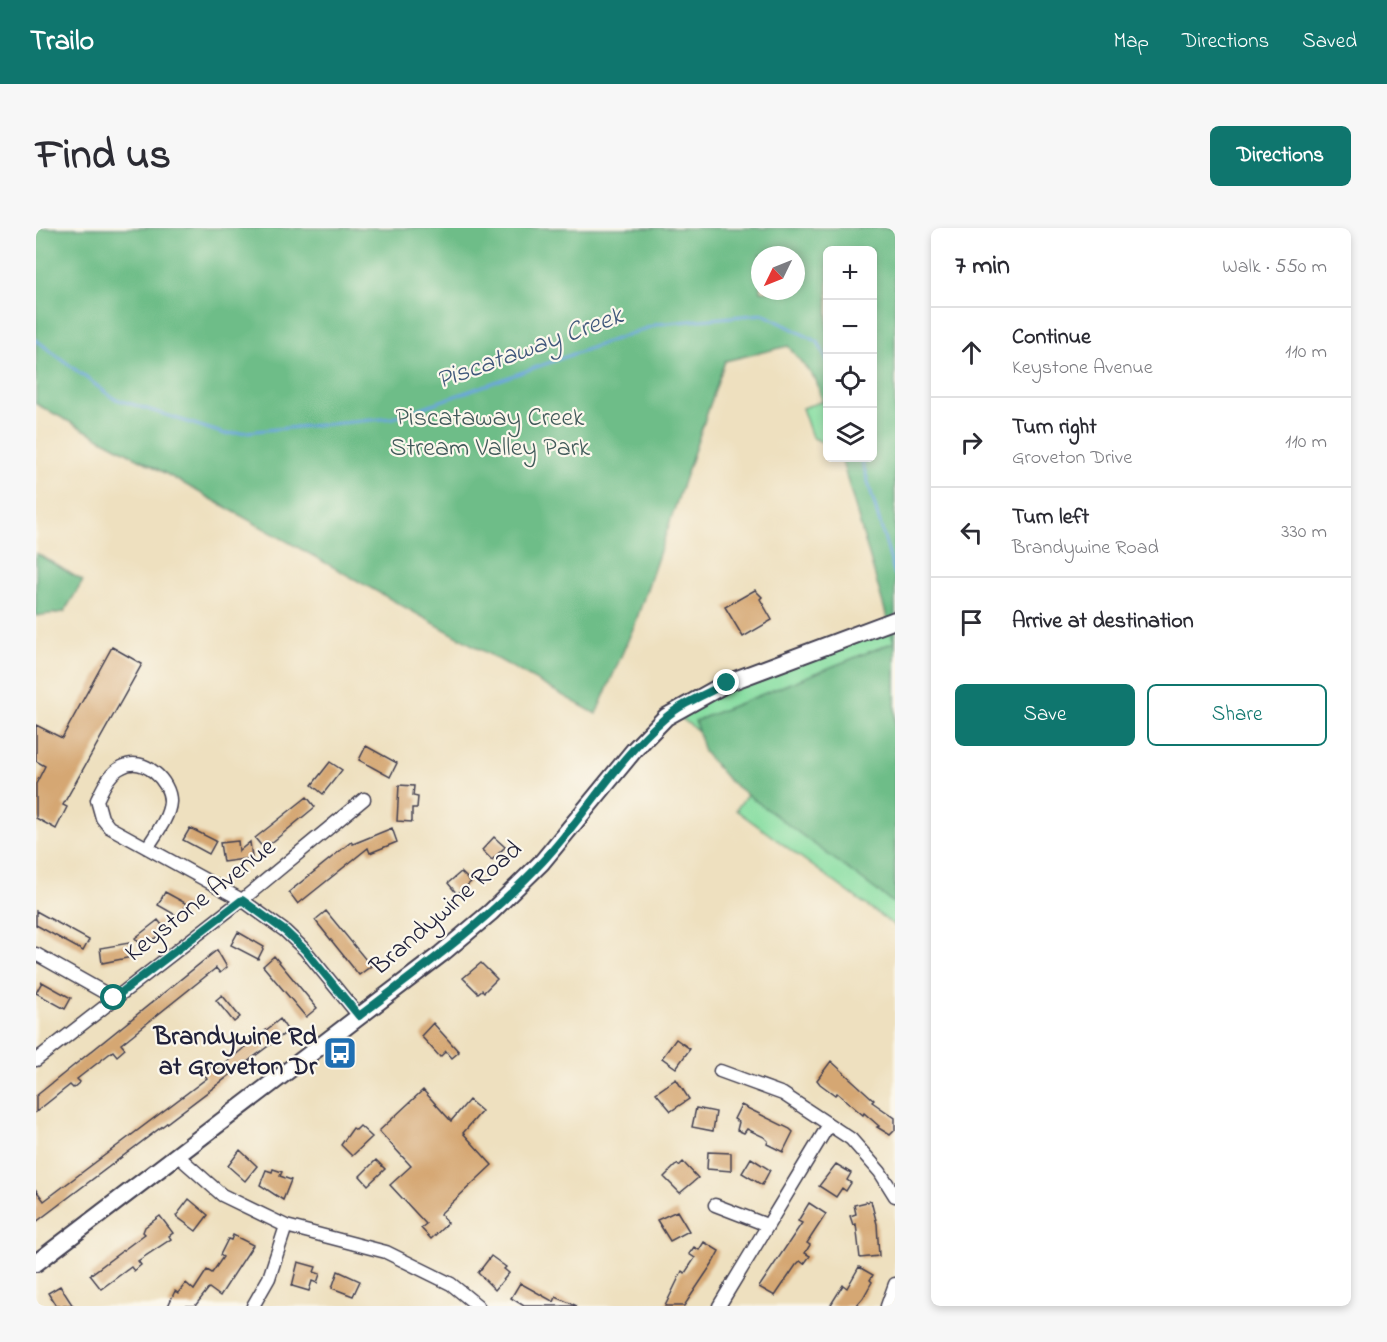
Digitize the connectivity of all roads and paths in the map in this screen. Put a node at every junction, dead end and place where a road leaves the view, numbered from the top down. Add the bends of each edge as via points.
1 (892, 621) edge
2 (364, 799) dead end
3 (147, 848) junction
4 (242, 900) junction
5 (36, 954) edge
6 (114, 998) junction
7 (359, 1016) junction
8 (36, 1060) edge
9 (720, 1071) dead end
10 (828, 1126) junction
11 (178, 1156) junction
12 (895, 1196) edge
13 (715, 1205) dead end
14 (767, 1225) junction
15 (286, 1226) junction
16 (36, 1263) edge
17 (895, 1284) edge
18 (254, 1306) edge
19 (478, 1306) edge
20 (719, 1306) edge
21 (887, 1306) edge

1 - 7 main road, Brandywine Road via 727,683 666,717 542,862 449,947
2 - 4 street, Keystone Avenue
3 - 3 street via 110,827 102,818 97,800 108,779 123,766 139,765 154,772 168,787 170,804
3 - 4 street
4 - 6 street, Keystone Avenue
4 - 7 street via 305,950
5 - 6 street
6 - 8 street, Keystone Avenue
7 - 11 main road, Brandywine Road
9 - 10 street via 783,1094
10 - 12 street via 851,1139
10 - 14 street
11 - 15 street via 222,1195
11 - 16 main road, Brandywine Road
13 - 14 street
14 - 20 street
15 - 18 street
15 - 19 street via 386,1252 451,1284
17 - 21 street

